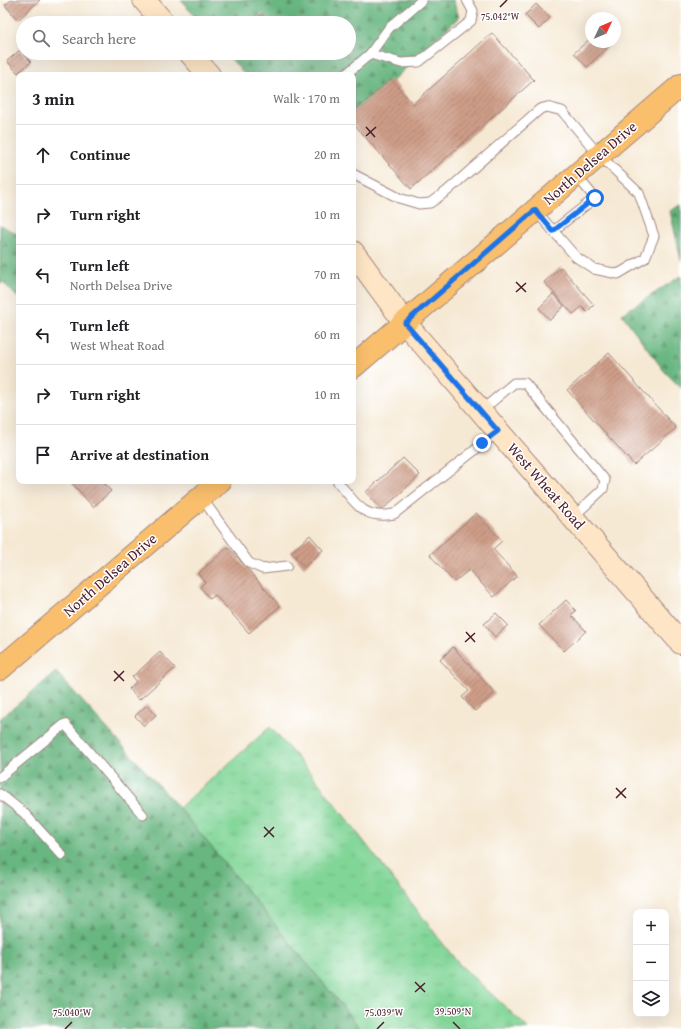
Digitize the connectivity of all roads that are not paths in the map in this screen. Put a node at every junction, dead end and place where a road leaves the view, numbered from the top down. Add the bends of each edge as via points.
1 (144, 0) edge
2 (422, 0) edge
3 (467, 0) edge
4 (158, 16) edge
5 (370, 54) junction
6 (196, 60) edge
7 (206, 72) edge
8 (349, 72) edge
9 (681, 85) edge
10 (599, 155) junction
11 (576, 175) junction
12 (356, 176) edge
13 (535, 210) junction
14 (553, 231) junction
15 (356, 256) edge
16 (405, 323) junction
17 (356, 363) edge
18 (482, 412) junction
19 (498, 431) junction
20 (216, 484) edge
21 (340, 484) edge
22 (201, 497) junction
23 (573, 517) junction
24 (287, 566) dead end
25 (681, 643) edge
26 (0, 669) edge
27 (0, 777) edge
28 (0, 794) edge
29 (143, 815) dead end
30 (62, 855) dead end

1 - 4 street
2 - 5 lane via 389,28
3 - 5 lane via 473,11 471,21 419,62 402,63
5 - 8 lane
6 - 7 street
9 - 10 main road, North Delsea Drive
10 - 11 main road, North Delsea Drive
10 - 12 lane via 562,111 547,107 540,109 430,203 419,204 399,198
10 - 14 lane via 639,193 654,236 645,258 618,274 594,269 576,257
11 - 13 main road, North Delsea Drive
11 - 14 lane via 595,198
13 - 14 lane
13 - 16 main road, North Delsea Drive
15 - 16 street, West Wheat Road
16 - 17 main road, North Delsea Drive
16 - 18 street, West Wheat Road
18 - 19 street, West Wheat Road
18 - 23 lane via 514,383 525,383 605,480 603,489
19 - 21 lane via 394,514 381,517 371,515 364,511
19 - 23 street, West Wheat Road
20 - 22 main road, North Delsea Drive
22 - 24 lane via 249,563 263,569
22 - 26 main road, North Delsea Drive
23 - 25 street, West Wheat Road
27 - 29 lane via 65,724
28 - 30 lane via 24,813

